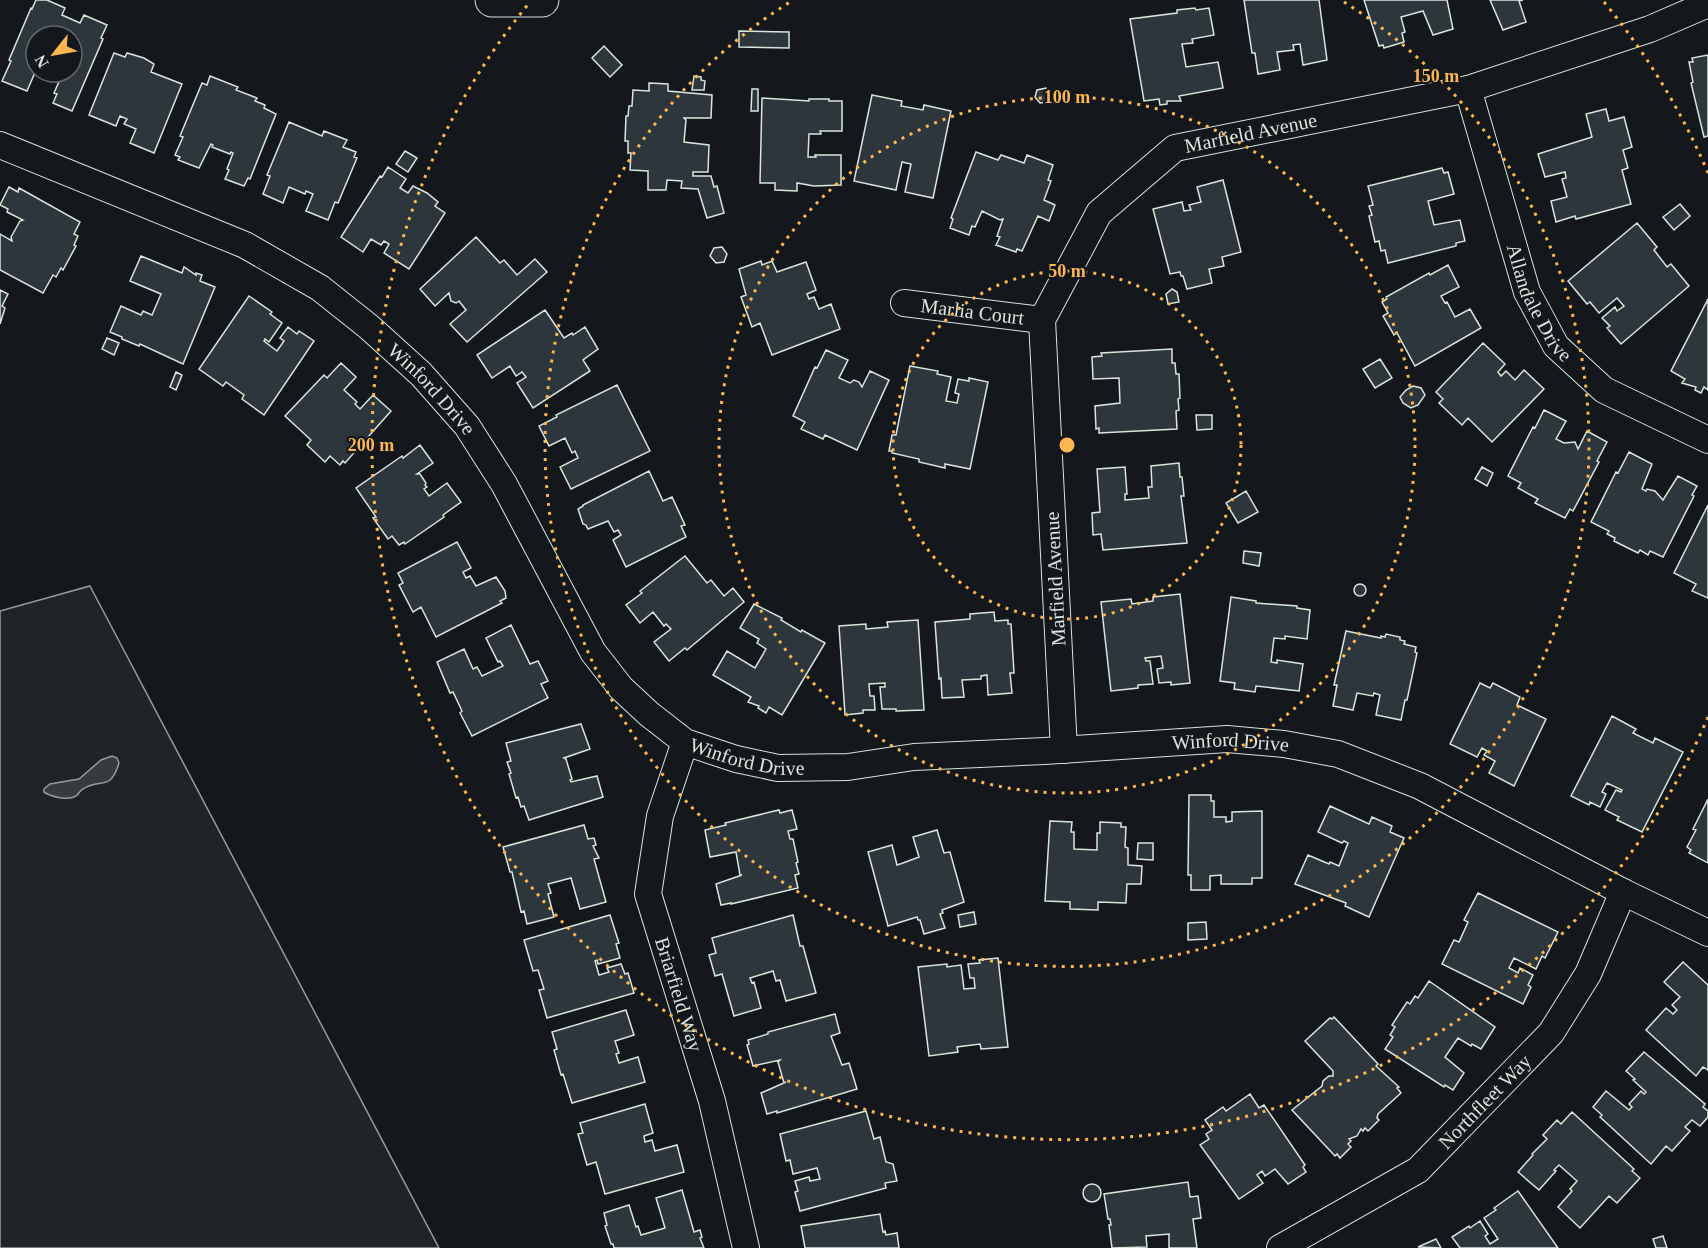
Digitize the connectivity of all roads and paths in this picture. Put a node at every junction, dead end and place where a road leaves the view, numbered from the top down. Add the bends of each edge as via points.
1 (492, 0) edge
2 (530, 0) edge
3 (1708, 4) edge
4 (1468, 89) junction
5 (0, 145) edge
6 (904, 303) dead end
7 (1042, 320) junction
8 (1708, 440) edge
9 (685, 742) junction
10 (1064, 750) junction
11 (1623, 892) junction
12 (1708, 933) edge
13 (746, 1248) edge
14 (1280, 1248) edge

1 - 2 main road
3 - 4 street, Marfield Avenue via 1650,29
4 - 7 street, Marfield Avenue via 1175,148 1099,213
4 - 8 street, Allandale Drive via 1527,292 1556,346 1604,390
5 - 9 street, Winford Drive via 245,245 320,288 369,327 421,374 467,426 504,484 593,652 621,688
6 - 7 street, Marlia Court
7 - 10 street, Marfield Avenue
9 - 10 street, Winford Drive via 778,768 848,767 914,757
9 - 13 street, Briarfield Way via 660,816 648,894 712,1101
10 - 11 street, Winford Drive via 1227,739 1338,754 1420,786
11 - 12 street, Winford Drive
11 - 14 street, Northfleet Way via 1588,974 1551,1033 1418,1170

